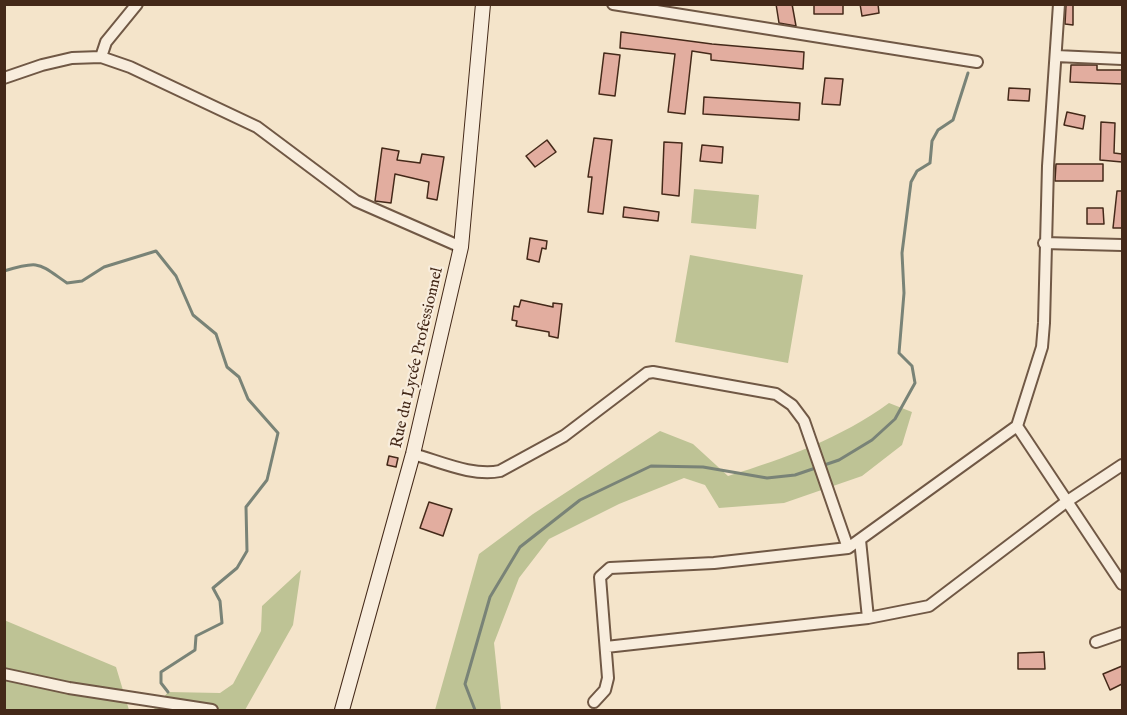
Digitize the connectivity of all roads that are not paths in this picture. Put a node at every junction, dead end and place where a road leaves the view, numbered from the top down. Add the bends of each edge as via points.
1 (137, 4) edge
2 (483, 4) edge
3 (613, 4) edge
4 (1059, 4) edge
5 (1056, 56) junction
6 (101, 57) junction
7 (1122, 59) edge
8 (977, 62) dead end
9 (4, 78) edge
10 (1044, 243) junction
11 (1122, 245) edge
12 (461, 247) junction
13 (1017, 426) junction
14 (413, 454) junction
15 (1122, 465) edge
16 (1066, 502) junction
17 (860, 540) junction
18 (848, 548) junction
19 (1122, 584) edge
20 (868, 618) junction
21 (1122, 633) edge
22 (1096, 642) dead end
23 (606, 647) junction
24 (4, 674) edge
25 (594, 702) dead end
26 (212, 711) edge
27 (342, 711) edge

1 - 6 street via 106,42
2 - 12 main road, Rue du Lycée Professionnel
3 - 8 street
4 - 5 street
5 - 7 street
5 - 10 street
6 - 9 street via 42,64
6 - 12 street via 237,116 356,201
10 - 11 street
10 - 13 street via 1042,348
12 - 14 main road, Rue du Lycée Professionnel
13 - 16 street
13 - 17 street
14 - 18 street via 475,471 500,471 564,436 653,372 776,394 792,405 804,421
14 - 27 main road, Rue du Lycée Professionnel
15 - 16 street
16 - 19 street
16 - 20 street via 929,606
17 - 18 street
17 - 20 street
18 - 23 street via 714,563 610,568 600,577
20 - 23 street
21 - 22 street
23 - 25 street via 607,685
24 - 26 street

